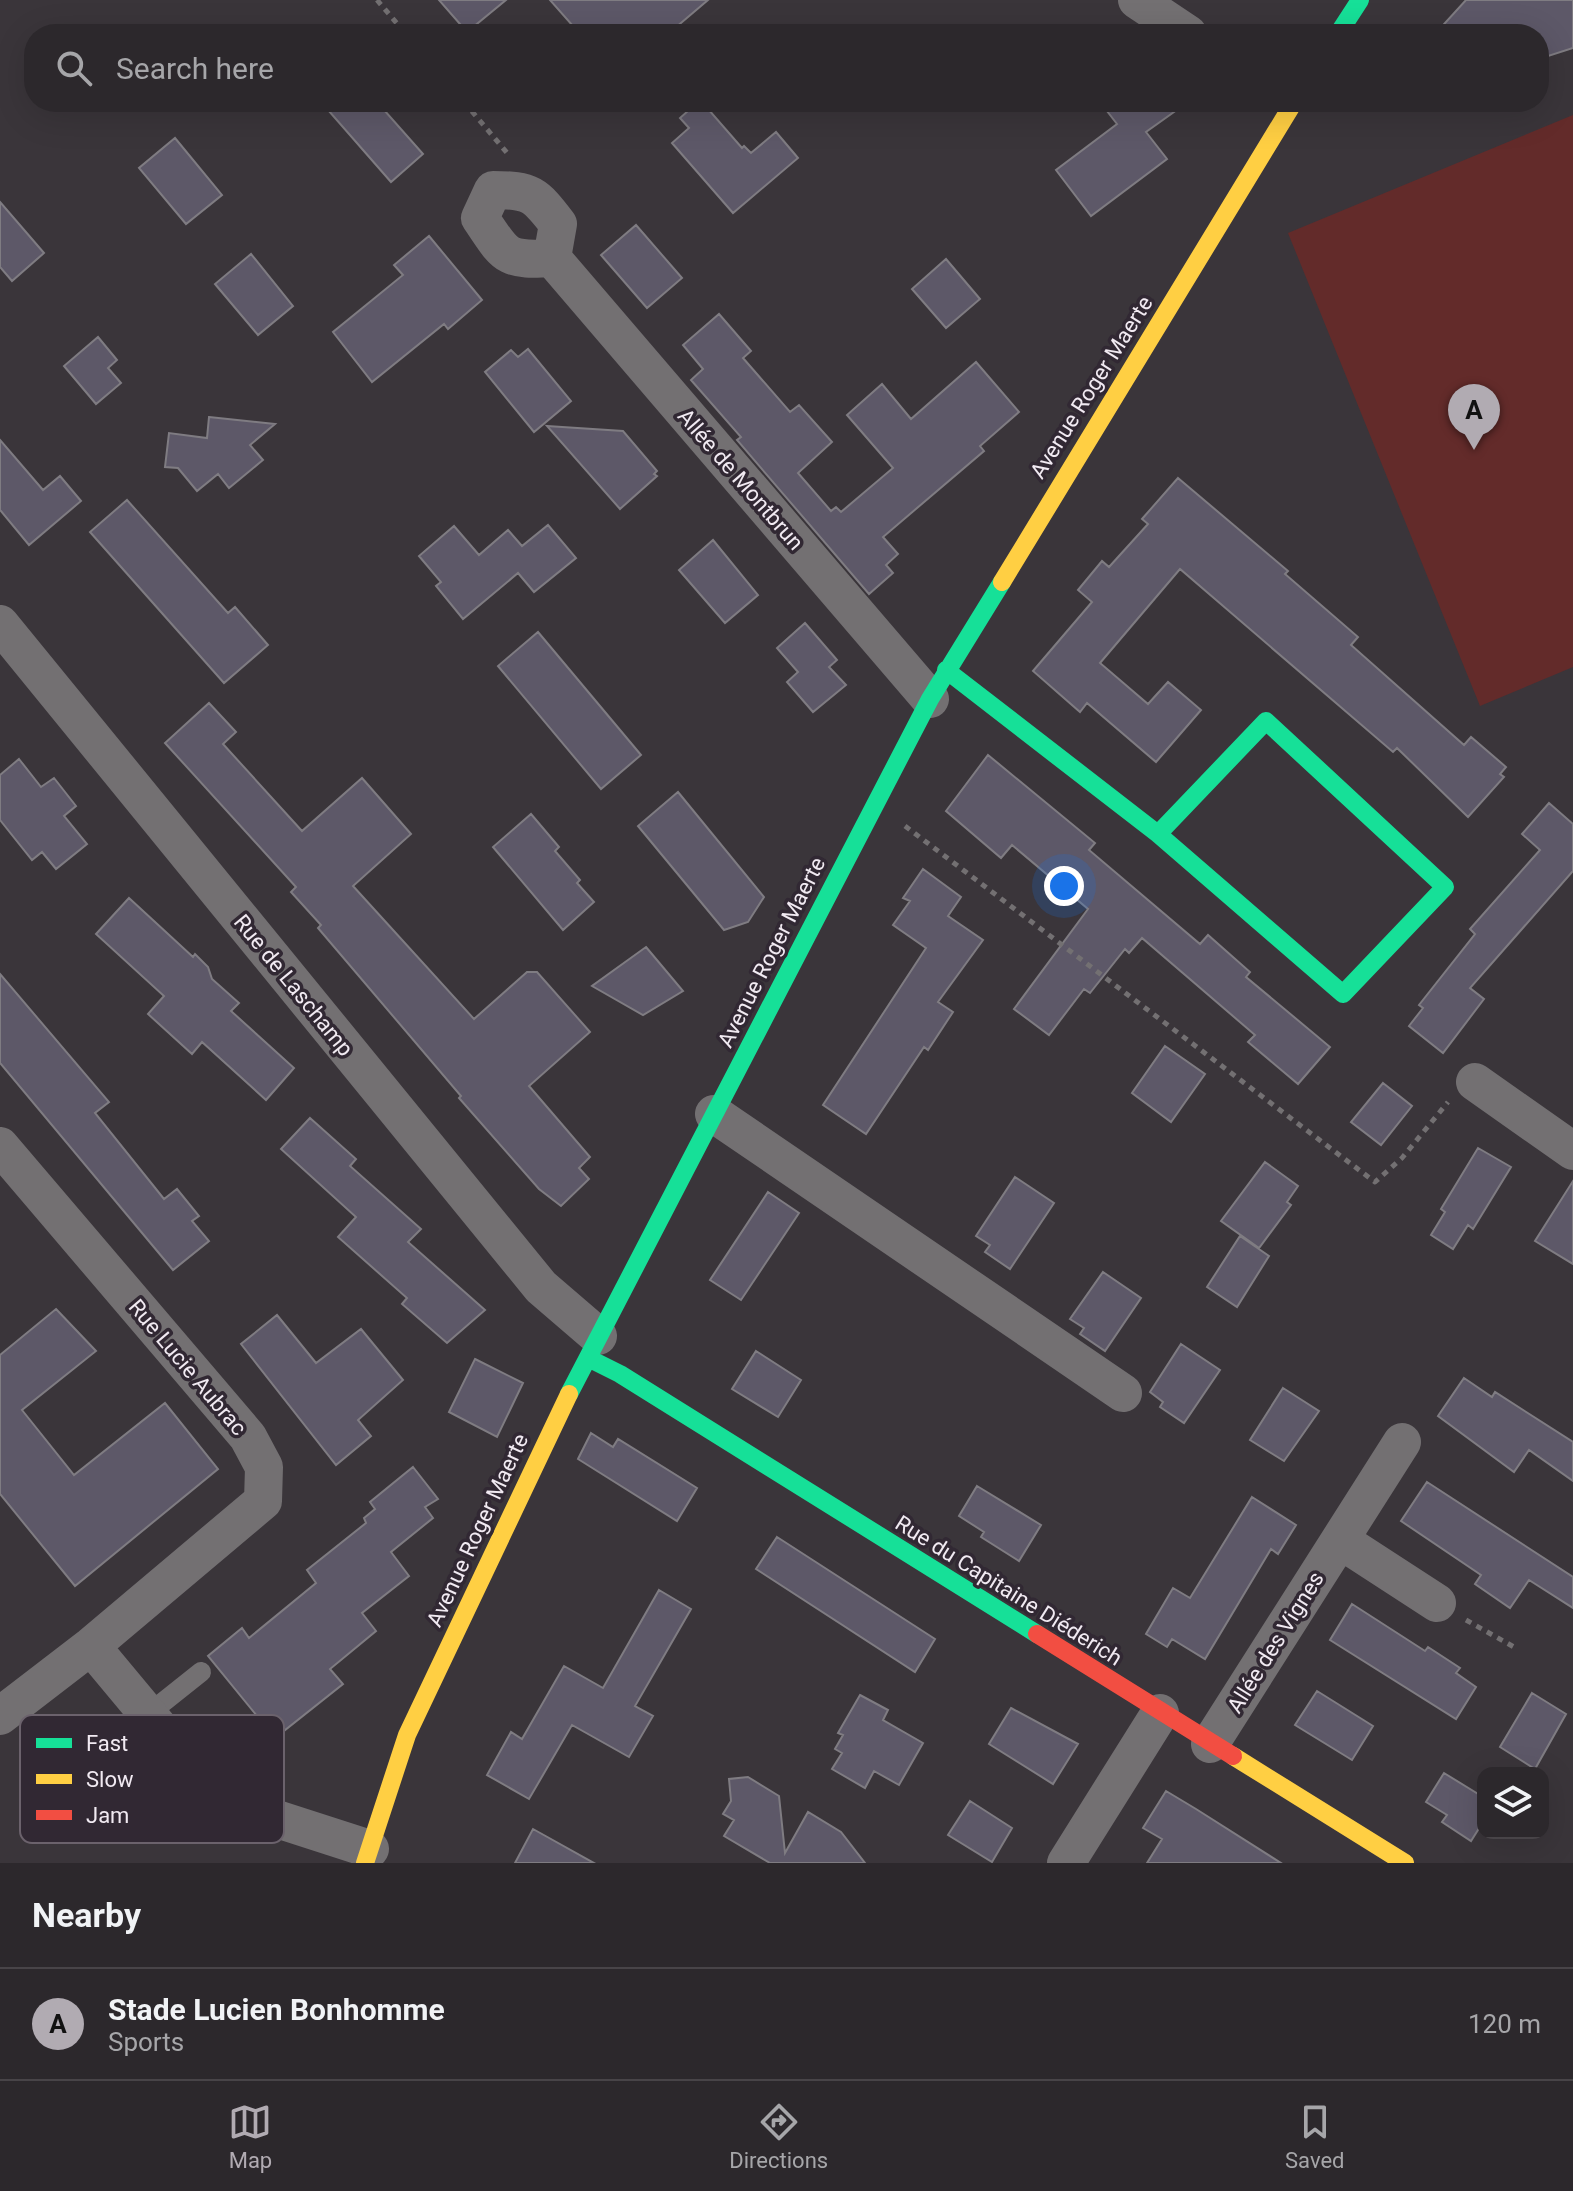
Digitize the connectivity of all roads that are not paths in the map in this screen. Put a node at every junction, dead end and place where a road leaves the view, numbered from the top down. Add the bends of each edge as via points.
1 (1137, 0) edge
2 (1360, 0) edge
3 (1173, 24) edge
4 (1344, 24) edge
5 (1288, 112) edge
6 (552, 258) junction
7 (0, 624) edge
8 (938, 684) junction
9 (1158, 834) junction
10 (1475, 1082) road end
11 (714, 1114) junction
12 (0, 1146) edge
13 (1573, 1151) edge
14 (593, 1347) junction
15 (1123, 1393) dead end
16 (1402, 1442) dead end
17 (1340, 1540) junction
18 (1437, 1603) road end
19 (91, 1646) junction
20 (201, 1672) dead end
21 (1160, 1713) junction
22 (147, 1715) joint
23 (0, 1716) edge
24 (1210, 1744) junction
25 (284, 1824) edge
26 (368, 1856) edge
27 (1392, 1860) edge
28 (1066, 1863) edge

1 - 3 street
2 - 4 street
5 - 8 street, Avenue Roger Maerte
6 - 6 street via 558,224 539,200 525,190 493,190 480,218 503,252 520,260
6 - 8 street, Allée de Montbrun
7 - 14 street, Rue de Laschamp
8 - 9 street
8 - 11 street, Avenue Roger Maerte
9 - 9 street via 1343,994 1445,887 1266,721
10 - 13 street
11 - 14 street, Avenue Roger Maerte
11 - 15 street
12 - 19 street, Rue Lucie Aubrac via 248,1437 264,1467 263,1501
14 - 21 street, Rue du Capitaine Diéderich via 620,1374
14 - 26 street, Avenue Roger Maerte via 407,1735
16 - 17 street, Allée des Vignes
17 - 18 street
17 - 24 street, Allée des Vignes
19 - 22 street
19 - 23 street, Rue Lucie Aubrac
20 - 22 lane
21 - 24 street, Rue du Capitaine Diéderich
21 - 28 street
24 - 27 street, Rue du Capitaine Diéderich
25 - 26 street

